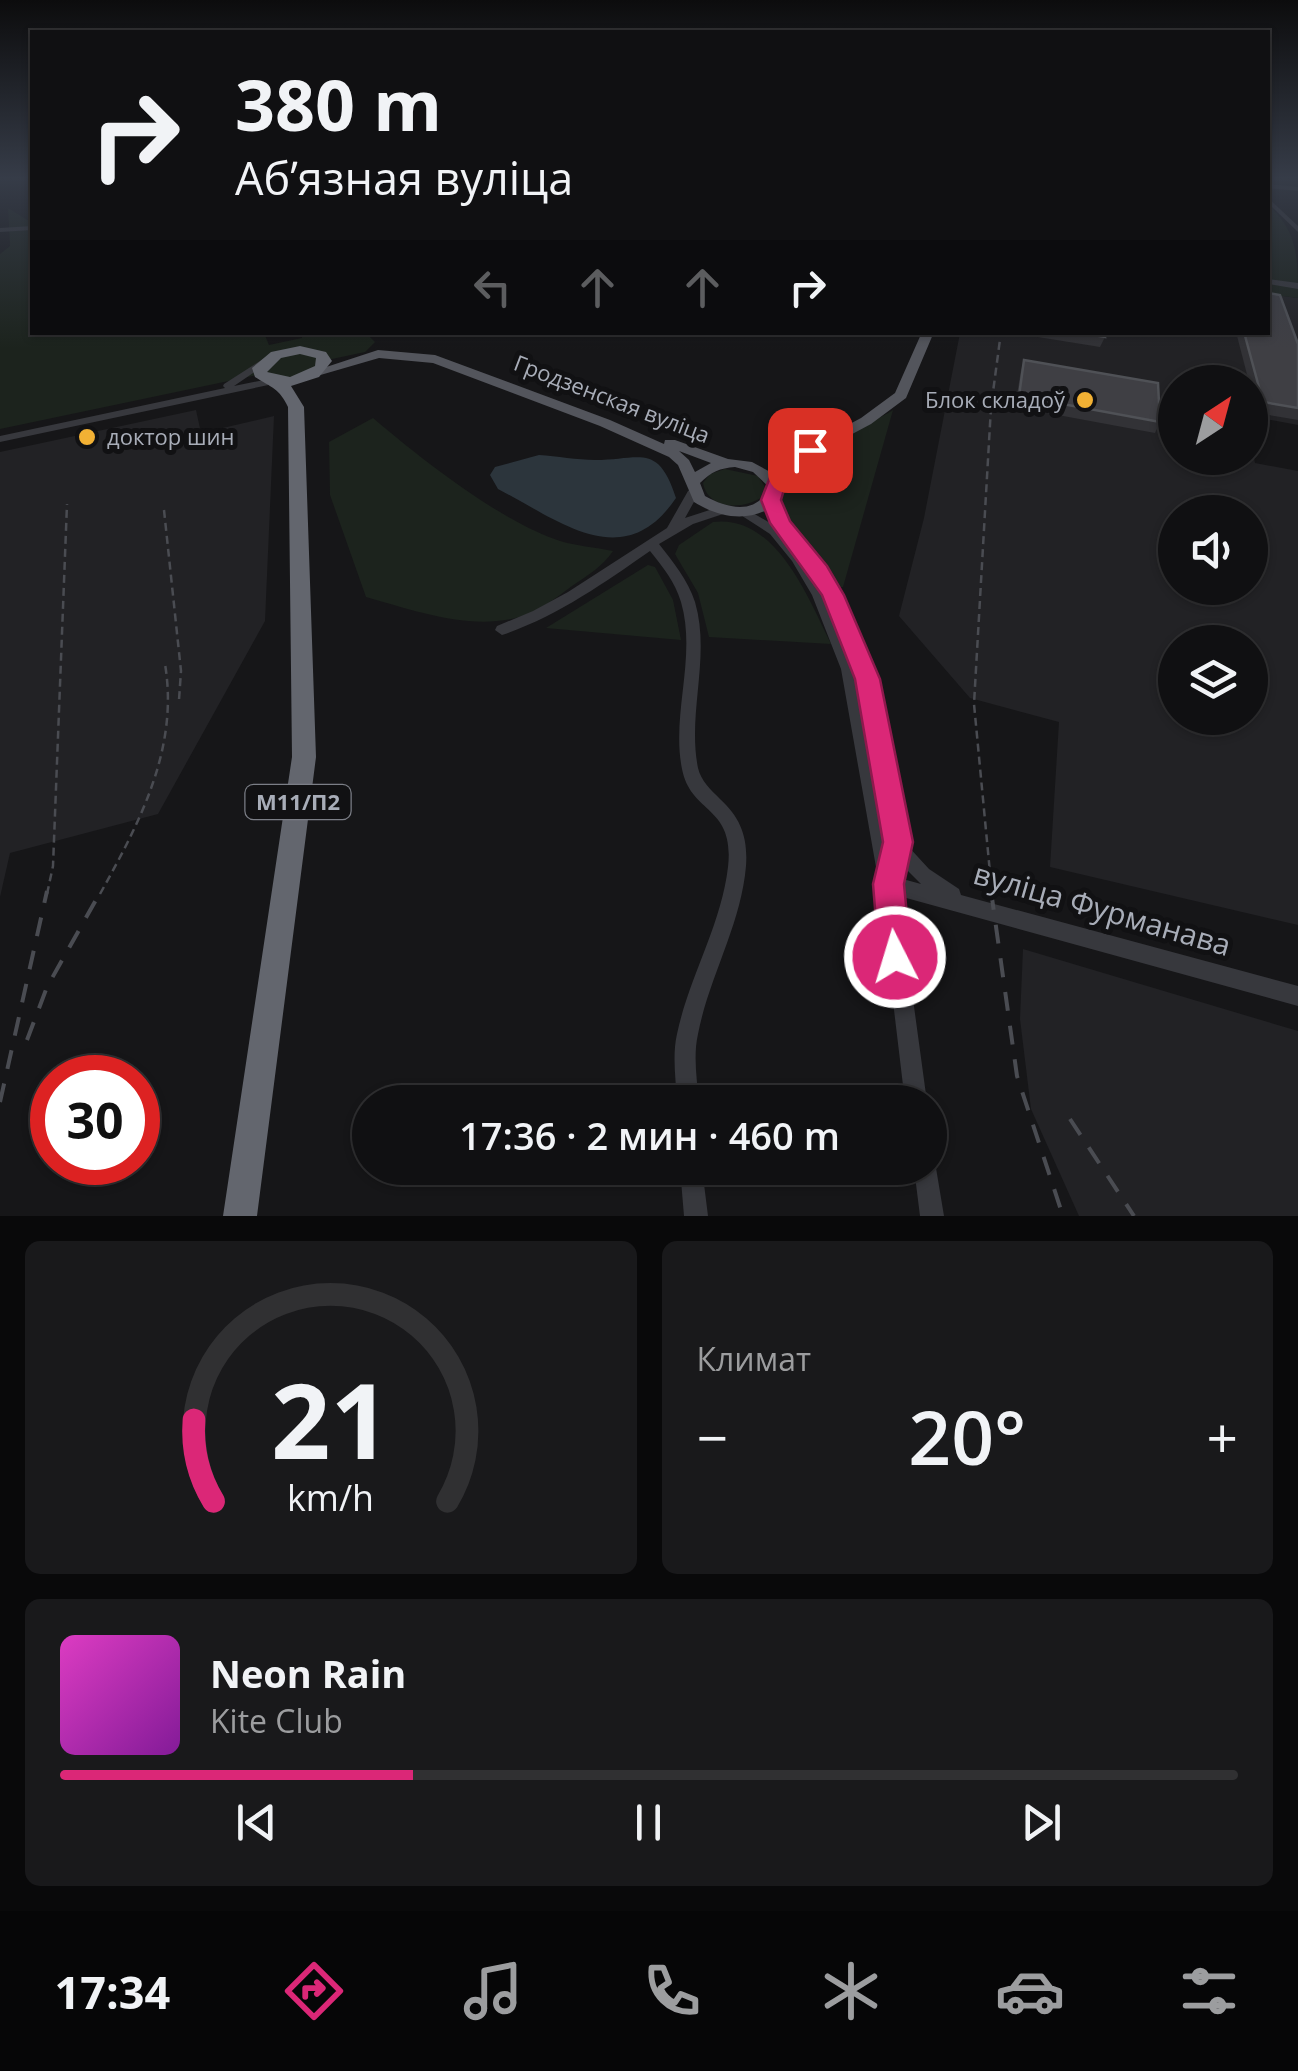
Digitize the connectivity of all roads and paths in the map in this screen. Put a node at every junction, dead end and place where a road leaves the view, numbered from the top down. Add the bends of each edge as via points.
1 (1270, 282) edge
2 (1298, 286) edge
3 (275, 335) edge
4 (289, 335) edge
5 (927, 335) edge
6 (385, 351) junction
7 (314, 352) junction
8 (265, 361) junction
9 (316, 373) junction
10 (275, 381) junction
11 (223, 389) junction
12 (296, 407) junction
13 (831, 438) junction
14 (0, 439) edge
15 (726, 463) junction
16 (746, 464) junction
17 (694, 486) junction
18 (773, 492) junction
19 (722, 510) junction
20 (742, 512) junction
21 (672, 530) junction
22 (652, 544) junction
23 (502, 630) dead end
24 (898, 848) junction
25 (888, 884) junction
26 (966, 903) junction
27 (1298, 996) edge
28 (687, 1085) edge
29 (914, 1085) edge
30 (693, 1185) edge
31 (927, 1185) edge
32 (241, 1208) edge
33 (696, 1216) edge
34 (932, 1216) edge

1 - 2 street
3 - 8 highway
4 - 7 highway
5 - 13 main road via 901,395
6 - 7 main road
6 - 9 main road
6 - 15 main road, Гродзенская вуліца via 428,350
6 - 17 main road, Гродзенская вуліца via 435,359 648,440 684,462
7 - 8 highway
7 - 9 highway via 324,361
8 - 10 highway via 260,374
8 - 11 street
9 - 10 highway
9 - 12 highway, М11/П2
10 - 11 street
10 - 12 highway
11 - 14 street
12 - 32 highway, М11/П2 via 304,756
13 - 16 main road
13 - 18 main road via 790,462
15 - 16 main road
15 - 17 main road via 711,466
16 - 18 main road via 765,472
17 - 19 main road via 709,506
17 - 21 street
18 - 20 main road
18 - 24 street via 780,523 833,595 862,664
19 - 20 main road
19 - 21 street
20 - 25 street via 774,531 797,558 838,636
21 - 22 street
22 - 23 street via 540,615
22 - 28 street via 692,609 690,771 732,820 739,847 732,896 686,1040
24 - 25 street
24 - 26 street via 922,875
25 - 26 street, вуліца Фурманава
25 - 29 street
26 - 27 street, вуліца Фурманава
30 - 33 street
31 - 34 street

